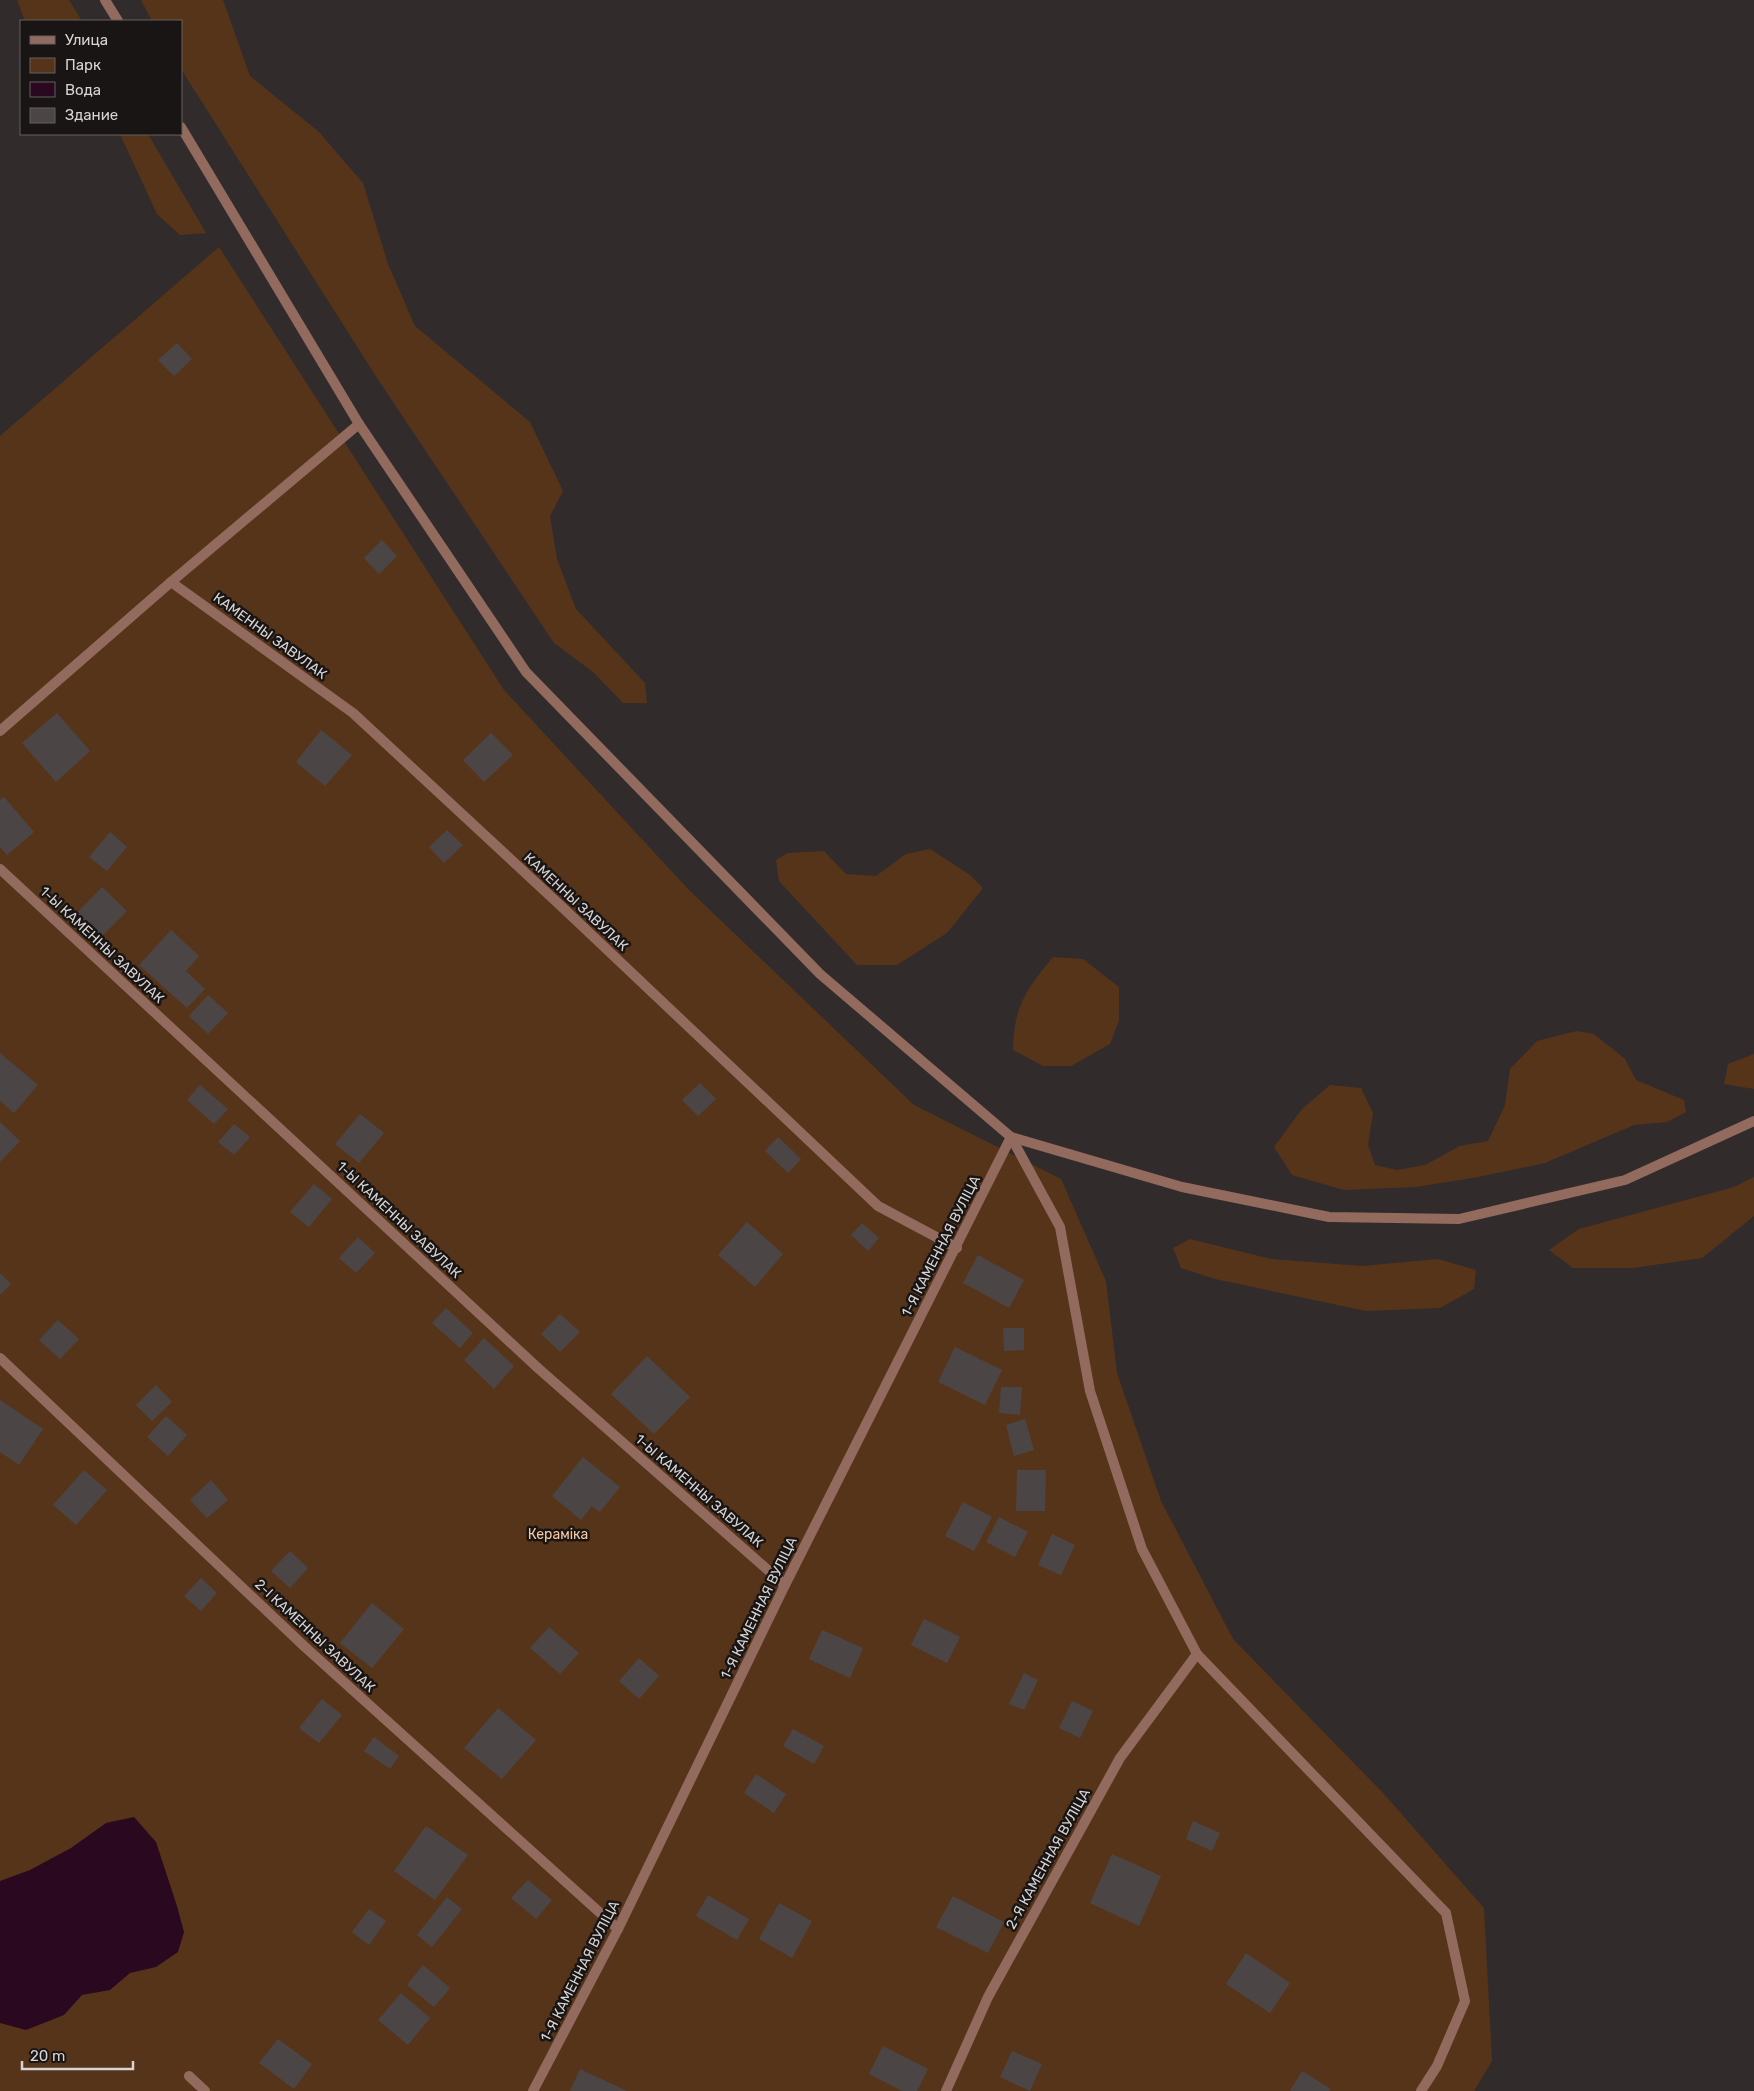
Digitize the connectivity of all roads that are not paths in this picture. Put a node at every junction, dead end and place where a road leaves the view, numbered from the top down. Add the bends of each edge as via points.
1 (105, 0) edge
2 (117, 20) edge
3 (182, 129) edge
4 (359, 424) junction
5 (170, 582) junction
6 (0, 730) edge
7 (0, 869) edge
8 (1754, 1121) edge
9 (1011, 1137) junction
10 (957, 1248) junction
11 (0, 1358) edge
12 (786, 1585) junction
13 (1197, 1654) junction
14 (618, 1929) junction
15 (189, 2076) dead end
16 (205, 2091) edge
17 (533, 2091) edge
18 (946, 2091) edge
19 (1421, 2091) edge

1 - 2 street
3 - 4 street
4 - 5 street
4 - 9 street via 526,672 820,974
5 - 6 street
5 - 10 street, КАМЕННЫ ЗАВУЛАК via 353,713 878,1206
7 - 12 street, 1-Ы КАМЕННЫ ЗАВУЛАК via 540,1369
8 - 9 street via 1625,1180 1459,1219 1329,1217 1182,1187
9 - 10 street, 1-Я КАМЕННАЯ ВУЛІЦА
9 - 13 street via 1060,1227 1090,1391 1142,1548
10 - 12 street, 1-Я КАМЕННАЯ ВУЛІЦА
11 - 14 street, 2-І КАМЕННЫ ЗАВУЛАК via 305,1647
12 - 14 street, 1-Я КАМЕННАЯ ВУЛІЦА
13 - 18 street, 2-Я КАМЕННАЯ ВУЛІЦА via 1120,1758 988,1998
13 - 19 street via 1446,1913 1464,2001 1437,2066
14 - 17 street, 1-Я КАМЕННАЯ ВУЛІЦА
15 - 16 street

